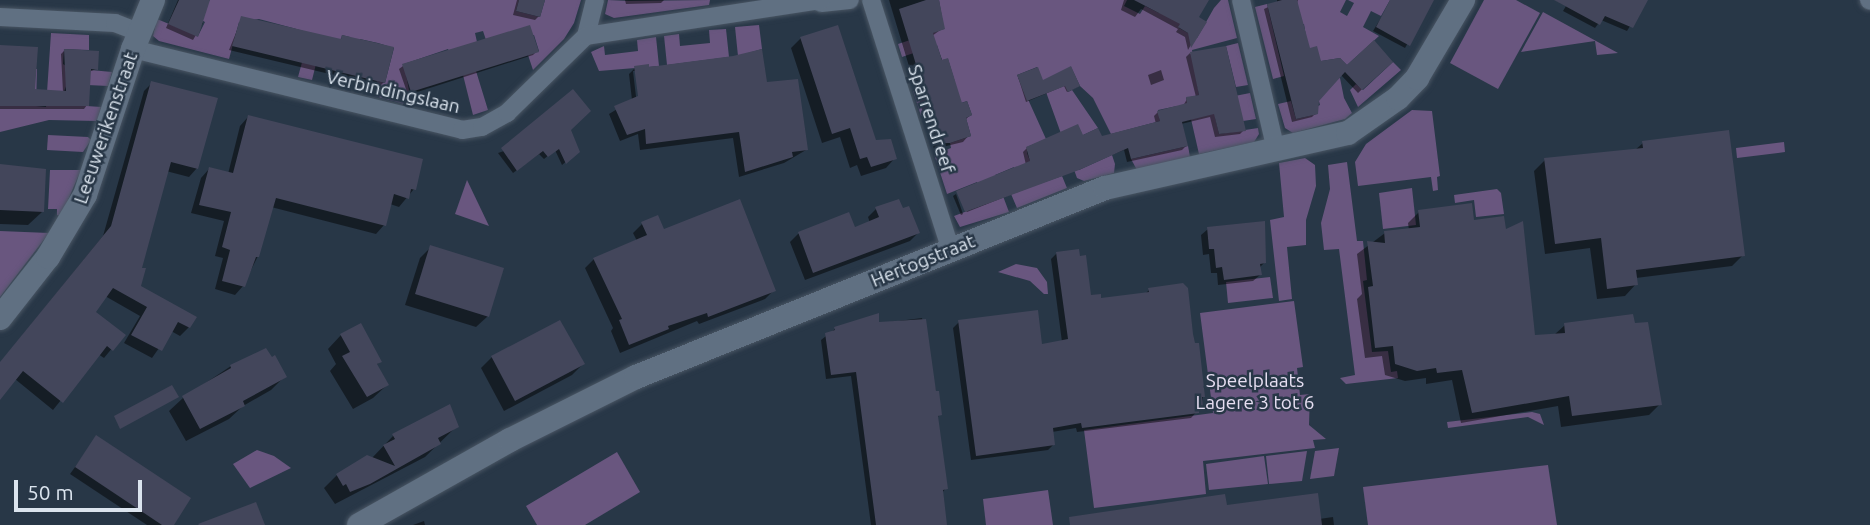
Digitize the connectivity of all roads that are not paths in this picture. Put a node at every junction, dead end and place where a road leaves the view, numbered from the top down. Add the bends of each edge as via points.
1 (153, 0) edge
2 (595, 0) edge
3 (850, 0) edge
4 (871, 0) edge
5 (1241, 0) edge
6 (1463, 0) edge
7 (821, 1) edge
8 (0, 17) edge
9 (586, 36) junction
10 (136, 40) junction
11 (1276, 150) junction
12 (951, 250) junction
13 (0, 318) edge
14 (359, 525) edge

1 - 10 street, Leeuwerikenstraat
2 - 9 street
3 - 7 street
4 - 12 street, Sparrendreef
5 - 11 street
6 - 11 street, Hertogstraat via 1422,72 1389,106 1348,134
7 - 9 street
8 - 10 street, Verbindingslaan via 115,23
9 - 10 street, Verbindingslaan via 507,113 482,127 462,130
10 - 13 street, Leeuwerikenstraat via 78,211
11 - 12 street, Hertogstraat via 1105,188
12 - 14 street, Hertogstraat via 636,377 510,440

